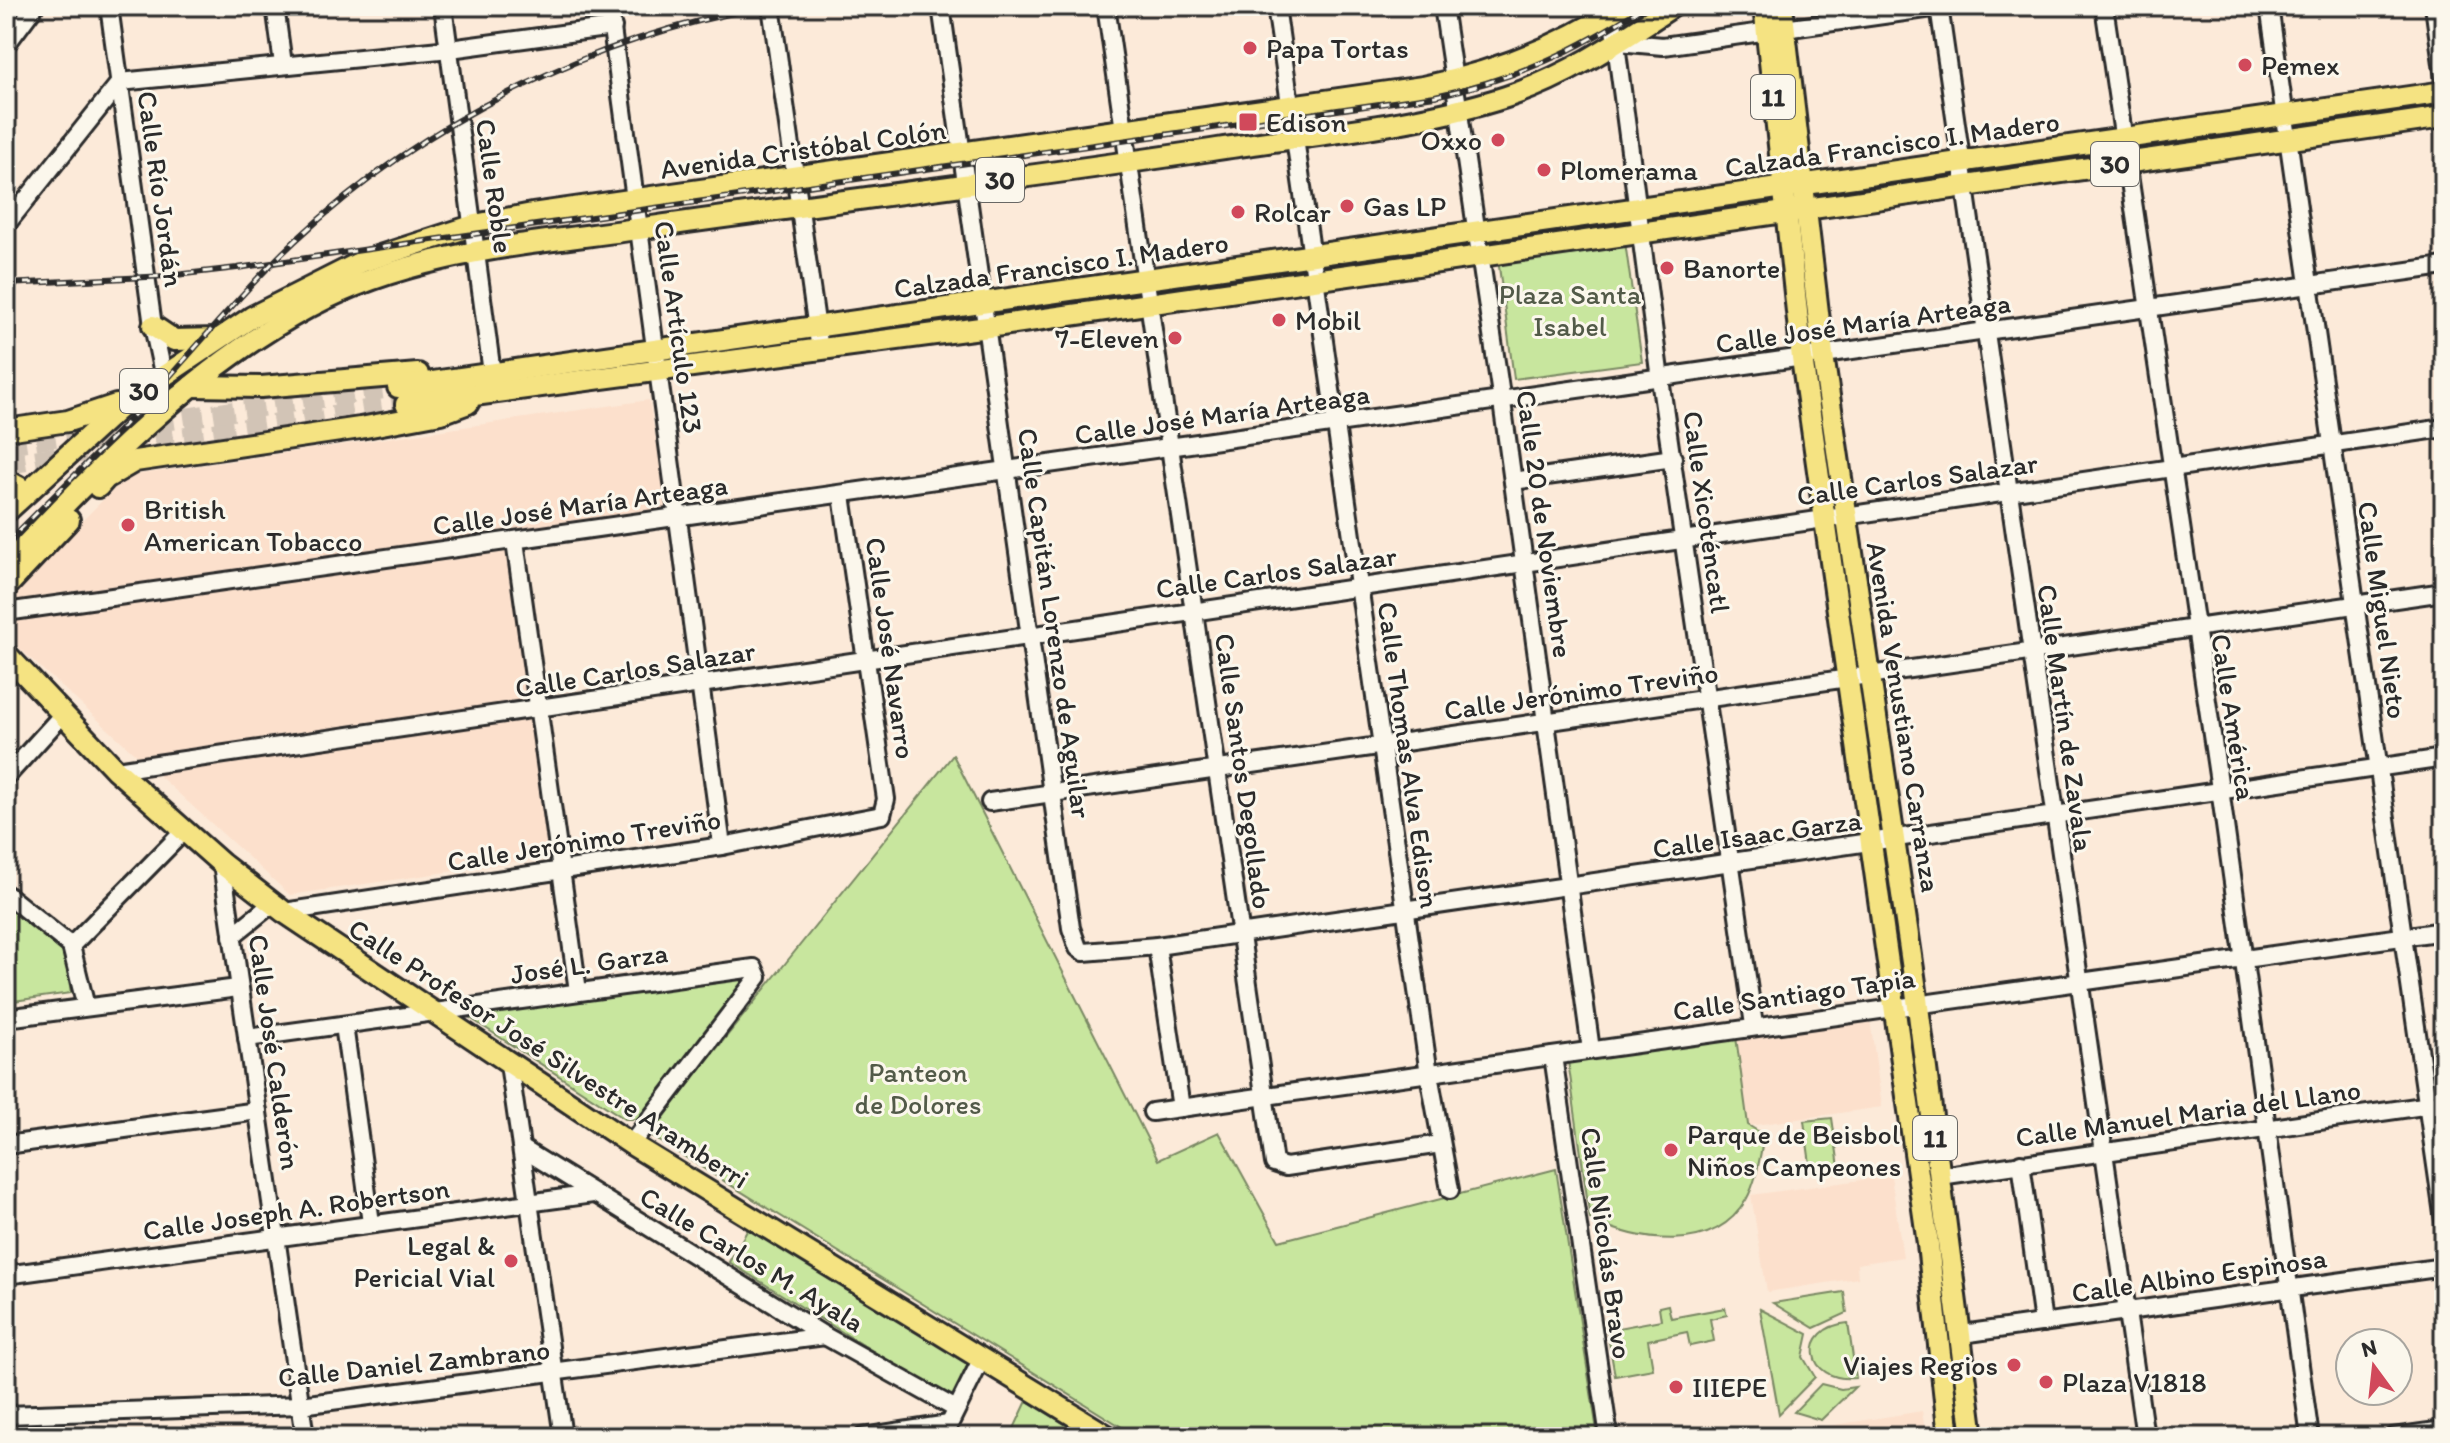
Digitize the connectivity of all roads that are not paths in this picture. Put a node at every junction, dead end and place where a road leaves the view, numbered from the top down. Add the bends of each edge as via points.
1 (35, 6) edge
2 (275, 6) edge
3 (443, 6) edge
4 (609, 6) edge
5 (771, 6) edge
6 (941, 6) edge
7 (1106, 6) edge
8 (1276, 6) edge
9 (1443, 6) edge
10 (1673, 6) edge
11 (1764, 6) edge
12 (1782, 6) edge
13 (1942, 6) edge
14 (2104, 6) edge
15 (2269, 6) edge
16 (2434, 6) edge
17 (108, 7) edge
18 (1616, 8) edge
19 (613, 27) junction
20 (1776, 30) junction
21 (1618, 42) junction
22 (6, 45) edge
23 (450, 49) junction
24 (283, 64) junction
25 (2444, 78) edge
26 (1454, 81) junction
27 (120, 82) junction
28 (2444, 92) edge
29 (1290, 107) junction
30 (1460, 110) junction
31 (2285, 115) junction
32 (2444, 117) edge
33 (1124, 132) junction
34 (1293, 138) junction
35 (2121, 139) junction
36 (2287, 139) junction
37 (962, 156) junction
38 (1129, 162) junction
39 (1963, 162) junction
40 (2125, 163) junction
41 (796, 178) junction
42 (967, 185) junction
43 (1965, 186) junction
44 (1793, 187) junction
45 (635, 201) junction
46 (800, 207) junction
47 (1639, 209) junction
48 (1807, 209) junction
49 (1786, 212) junction
50 (6, 225) edge
51 (475, 225) junction
52 (638, 229) junction
53 (1477, 233) junction
54 (1642, 233) junction
55 (478, 250) junction
56 (1480, 256) junction
57 (1310, 257) junction
58 (2444, 266) edge
59 (1313, 280) junction
60 (1146, 281) junction
61 (2311, 286) junction
62 (306, 298) junction
63 (1150, 304) junction
64 (985, 305) junction
65 (2148, 309) junction
66 (153, 326) junction
67 (988, 327) junction
68 (817, 328) junction
69 (1987, 331) junction
70 (217, 339) junction
71 (820, 350) junction
72 (656, 351) junction
73 (1812, 356) junction
74 (660, 372) junction
75 (492, 373) junction
76 (164, 378) junction
77 (1660, 379) junction
78 (441, 380) junction
79 (192, 386) junction
80 (481, 394) junction
81 (128, 400) junction
82 (1502, 402) junction
83 (1334, 424) junction
84 (2444, 428) edge
85 (6, 430) edge
86 (2333, 444) junction
87 (1170, 447) junction
88 (1673, 458) junction
89 (2171, 468) junction
90 (1008, 471) junction
91 (6, 480) edge
92 (1513, 481) junction
93 (2008, 491) junction
94 (23, 495) junction
95 (842, 495) junction
96 (6, 512) edge
97 (679, 517) junction
98 (1834, 517) junction
99 (1685, 540) junction
100 (515, 541) junction
101 (1523, 564) junction
102 (6, 566) edge
103 (6, 587) edge
104 (1358, 588) junction
105 (2444, 592) edge
106 (2356, 604) junction
107 (1194, 609) junction
108 (6, 612) edge
109 (2195, 628) junction
110 (1030, 634) junction
111 (6, 654) edge
112 (2030, 654) junction
113 (866, 658) junction
114 (1870, 675) junction
115 (1847, 679) junction
116 (701, 685) junction
117 (1708, 699) junction
118 (539, 711) junction
119 (64, 713) junction
120 (1545, 722) junction
121 (1381, 745) junction
122 (2444, 758) edge
123 (2379, 766) junction
124 (1217, 769) junction
125 (116, 770) junction
126 (6, 777) edge
127 (2220, 789) junction
128 (1052, 792) junction
129 (990, 802) dead end
130 (886, 808) joint
131 (2054, 817) junction
132 (185, 830) junction
133 (1895, 839) junction
134 (1870, 844) junction
135 (722, 846) junction
136 (222, 864) junction
137 (1730, 864) junction
138 (562, 870) junction
139 (1568, 887) junction
140 (6, 894) edge
141 (279, 907) junction
142 (1405, 910) junction
143 (2444, 931) edge
144 (1241, 933) junction
145 (232, 936) junction
146 (2405, 936) junction
147 (71, 946) junction
148 (1157, 946) junction
149 (1078, 948) joint
150 (2241, 958) junction
151 (2079, 981) junction
152 (238, 988) junction
153 (578, 991) junction
154 (1918, 1003) junction
155 (86, 1007) junction
156 (1892, 1007) junction
157 (432, 1012) junction
158 (6, 1018) edge
159 (344, 1025) junction
160 (1754, 1025) junction
161 (247, 1038) junction
162 (1591, 1050) junction
163 (1553, 1056) junction
164 (509, 1064) junction
165 (1429, 1074) junction
166 (1265, 1097) junction
167 (2436, 1104) edge
168 (1181, 1108) junction
169 (258, 1111) junction
170 (1152, 1112) dead end
171 (2267, 1128) junction
172 (631, 1144) junction
173 (1441, 1144) junction
174 (6, 1145) edge
175 (523, 1149) junction
176 (2105, 1151) junction
177 (2021, 1163) junction
178 (1940, 1176) junction
179 (1450, 1190) dead end
180 (593, 1194) junction
181 (530, 1204) junction
182 (2444, 1221) edge
183 (371, 1223) junction
184 (275, 1237) junction
185 (2444, 1267) edge
186 (6, 1275) edge
187 (2290, 1288) junction
188 (2126, 1312) junction
189 (2043, 1323) junction
190 (1962, 1334) junction
191 (825, 1336) junction
192 (981, 1360) junction
193 (554, 1374) junction
194 (301, 1405) junction
195 (6, 1415) edge
196 (949, 1424) edge
197 (2444, 1430) edge
198 (305, 1437) edge
199 (563, 1437) edge
200 (863, 1437) edge
201 (1109, 1437) edge
202 (1609, 1437) edge
203 (1949, 1437) edge
204 (1973, 1437) edge
205 (2145, 1437) edge
206 (2310, 1437) edge
207 (2393, 1437) edge

1 - 22 street
2 - 24 street
3 - 23 street, Calle Roble
4 - 19 street, Calle Artículo 123
5 - 41 street
6 - 37 street
7 - 33 street, Calle Santos Degollado
8 - 29 street, Calle Thomas Alva Edison
9 - 26 street, Calle 20 de Noviembre
10 - 21 main road, Avenida Cristóbal Colón / 30
11 - 20 main road, Avenida Venustiano Carranza / 11
12 - 20 main road, Avenida Venustiano Carranza / 11
13 - 20 street
13 - 39 street, Calle Martín de Zavala
14 - 35 street, Calle América
15 - 31 street, Calle Miguel Nieto
16 - 25 street
17 - 27 street, Calle Río Jordán
18 - 21 street, Calle Xicoténcatl
18 - 26 main road, Avenida Cristóbal Colón / 30 via 1530,57
19 - 23 street
19 - 45 street, Calle Artículo 123
20 - 21 street via 1663,46
20 - 44 main road, Avenida Venustiano Carranza / 11
21 - 30 main road, Avenida Cristóbal Colón / 30 via 1547,81
21 - 47 street, Calle Xicoténcatl
23 - 24 street
23 - 51 street, Calle Roble
24 - 27 street
26 - 29 main road, Avenida Cristóbal Colón / 30
26 - 30 street, Calle 20 de Noviembre
27 - 50 street
27 - 66 street, Calle Río Jordán
28 - 31 main road, Calzada Francisco I. Madero / 30
29 - 33 main road, Avenida Cristóbal Colón / 30
29 - 34 street, Calle Thomas Alva Edison
30 - 34 main road, Avenida Cristóbal Colón / 30
30 - 53 street, Calle 20 de Noviembre
31 - 35 main road, Calzada Francisco I. Madero / 30
31 - 36 street, Calle Miguel Nieto
32 - 36 main road, Calzada Francisco I. Madero / 30
33 - 37 main road, Avenida Cristóbal Colón / 30
33 - 38 street, Calle Santos Degollado
34 - 38 main road, Avenida Cristóbal Colón / 30
34 - 57 street, Calle Thomas Alva Edison
35 - 39 main road, Calzada Francisco I. Madero / 30
35 - 40 street, Calle América
36 - 40 main road, Calzada Francisco I. Madero / 30
36 - 61 street, Calle Miguel Nieto
37 - 41 main road, Avenida Cristóbal Colón / 30
37 - 42 street
38 - 42 main road, Avenida Cristóbal Colón / 30
38 - 60 street, Calle Santos Degollado
39 - 43 street, Calle Martín de Zavala
39 - 44 main road, Calzada Francisco I. Madero / 30
40 - 43 main road, Calzada Francisco I. Madero / 30
40 - 65 street, Calle América
41 - 45 main road, Avenida Cristóbal Colón / 30
41 - 46 street
42 - 46 main road, Avenida Cristóbal Colón / 30
42 - 64 street
43 - 48 main road, Calzada Francisco I. Madero / 30
43 - 69 street, Calle Martín de Zavala
44 - 47 main road, Calzada Francisco I. Madero / 30
44 - 48 main road, Avenida Venustiano Carranza / 11
44 - 49 main road, Avenida Venustiano Carranza / 11
45 - 51 main road, Avenida Cristóbal Colón / 30
45 - 52 street, Calle Artículo 123
46 - 52 main road, Avenida Cristóbal Colón / 30
46 - 68 street
47 - 53 main road, Calzada Francisco I. Madero / 30
47 - 54 street, Calle Xicoténcatl
48 - 49 main road, Calzada Francisco I. Madero / 30
48 - 73 main road, Avenida Venustiano Carranza / 11
49 - 54 main road, Calzada Francisco I. Madero / 30
49 - 73 main road, Avenida Venustiano Carranza / 11
51 - 55 street, Calle Roble
51 - 62 main road, Avenida Cristóbal Colón / 30 via 361,262
52 - 55 main road, Avenida Cristóbal Colón / 30
52 - 72 street, Calle Artículo 123
53 - 56 street, Calle 20 de Noviembre
53 - 57 main road, Calzada Francisco I. Madero / 30
54 - 56 main road, Calzada Francisco I. Madero / 30
54 - 77 street, Calle Xicoténcatl
55 - 62 main road, Avenida Cristóbal Colón / 30
55 - 75 street, Calle Roble
56 - 59 main road, Calzada Francisco I. Madero / 30
56 - 82 street, Calle 20 de Noviembre
57 - 59 street, Calle Thomas Alva Edison
57 - 60 main road, Calzada Francisco I. Madero / 30
58 - 61 street, Calle José María Arteaga
59 - 63 main road, Calzada Francisco I. Madero / 30
59 - 83 street, Calle Thomas Alva Edison
60 - 63 street, Calle Santos Degollado
60 - 64 main road, Calzada Francisco I. Madero / 30
61 - 65 street, Calle José María Arteaga
61 - 86 street, Calle Miguel Nieto
62 - 70 main road, Avenida Cristóbal Colón / 30
62 - 79 main road, Avenida Cristóbal Colón / 30
63 - 67 main road, Calzada Francisco I. Madero / 30
63 - 87 street, Calle Santos Degollado
64 - 67 street, Calle Capitán Lorenzo de Aguilar
64 - 68 main road, Calzada Francisco I. Madero / 30
65 - 69 street, Calle José María Arteaga
65 - 89 street, Calle América
66 - 70 main road via 174,340
66 - 76 street, Calle Río Jordán
67 - 71 main road, Calzada Francisco I. Madero / 30
67 - 90 street, Calle Capitán Lorenzo de Aguilar
68 - 71 street
68 - 72 main road, Calzada Francisco I. Madero / 30
69 - 73 street, Calle José María Arteaga
69 - 93 street, Calle Martín de Zavala
70 - 76 main road, Avenida Cristóbal Colón / 30
71 - 74 main road, Calzada Francisco I. Madero / 30
72 - 74 street, Calle Artículo 123
72 - 75 main road, Calzada Francisco I. Madero / 30
73 - 77 street, Calle José María Arteaga
73 - 98 main road, Avenida Venustiano Carranza / 11
74 - 80 main road, Calzada Francisco I. Madero / 30
74 - 97 street, Calle Artículo 123
75 - 78 main road, Calzada Francisco I. Madero / 30
76 - 81 main road, Avenida Cristóbal Colón / 30
77 - 82 street, Calle José María Arteaga
77 - 88 street, Calle Xicoténcatl
78 - 79 main road via 409,373 261,387
78 - 80 main road, Calzada Francisco I. Madero / 30 via 402,395
79 - 102 main road, Avenida Cristóbal Colón / 30 via 104,464
80 - 103 main road via 465,405 426,416 135,461 106,478
81 - 85 main road via 68,421
81 - 94 main road, Avenida Cristóbal Colón / 30
82 - 83 street, Calle José María Arteaga
82 - 92 street, Calle 20 de Noviembre
83 - 87 street, Calle José María Arteaga
83 - 104 street, Calle Thomas Alva Edison
84 - 86 street, Calle Carlos Salazar
86 - 89 street, Calle Carlos Salazar
86 - 106 street, Calle Miguel Nieto
87 - 90 street, Calle José María Arteaga
87 - 107 street, Calle Santos Degollado
88 - 92 street
88 - 99 street, Calle Xicoténcatl
89 - 93 street, Calle Carlos Salazar
89 - 109 street, Calle América
90 - 95 street, Calle José María Arteaga
90 - 110 street, Calle Capitán Lorenzo de Aguilar
91 - 94 main road
92 - 101 street, Calle 20 de Noviembre
93 - 98 street, Calle Carlos Salazar
93 - 112 street, Calle Martín de Zavala
94 - 96 main road, 30
95 - 97 street, Calle José María Arteaga
95 - 113 street, Calle José Navarro
97 - 100 street, Calle José María Arteaga
97 - 116 street, Calle Artículo 123
98 - 99 street, Calle Carlos Salazar
98 - 114 main road, Avenida Venustiano Carranza / 11
98 - 115 main road, Avenida Venustiano Carranza / 11
99 - 101 street, Calle Carlos Salazar
99 - 117 street, Calle Xicoténcatl
100 - 108 street, Calle José María Arteaga
100 - 118 street
101 - 104 street, Calle Carlos Salazar
101 - 120 street, Calle 20 de Noviembre
104 - 107 street, Calle Carlos Salazar
104 - 121 street, Calle Thomas Alva Edison
105 - 106 street, Calle Jerónimo Treviño
106 - 109 street, Calle Jerónimo Treviño
106 - 123 street, Calle Miguel Nieto
107 - 110 street, Calle Carlos Salazar
107 - 124 street, Calle Santos Degollado
109 - 112 street, Calle Jerónimo Treviño
109 - 127 street, Calle América
110 - 113 street, Calle Carlos Salazar
110 - 128 street, Calle Capitán Lorenzo de Aguilar
111 - 119 main road, Calle Profesor José Silvestre Aramberri
112 - 114 street, Calle Jerónimo Treviño
112 - 131 street, Calle Martín de Zavala
113 - 116 street, Calle Carlos Salazar
113 - 130 street, Calle José Navarro
114 - 115 street, Calle Jerónimo Treviño
114 - 133 main road, Avenida Venustiano Carranza / 11
115 - 117 street, Calle Jerónimo Treviño
115 - 134 main road, Avenida Venustiano Carranza / 11
116 - 118 street, Calle Carlos Salazar
116 - 135 street, Calle Artículo 123
117 - 120 street, Calle Jerónimo Treviño
117 - 137 street, Calle Xicoténcatl
118 - 125 street, Calle Carlos Salazar
118 - 138 street
119 - 125 main road, Calle Profesor José Silvestre Aramberri
119 - 126 street
120 - 121 street, Calle Jerónimo Treviño
120 - 139 street, Calle 20 de Noviembre
121 - 124 street, Calle Jerónimo Treviño
121 - 142 street, Calle Thomas Alva Edison
122 - 123 street, Calle Isaac Garza
123 - 127 street, Calle Isaac Garza
123 - 146 street, Calle Miguel Nieto
124 - 128 street, Calle Jerónimo Treviño
124 - 144 street, Calle Santos Degollado
125 - 132 main road, Calle Profesor José Silvestre Aramberri
127 - 131 street, Calle Isaac Garza
127 - 150 street, Calle América
128 - 129 street, Calle Jerónimo Treviño
128 - 149 street, Calle Capitán Lorenzo de Aguilar
130 - 135 street, Calle Jerónimo Treviño via 874,819
131 - 133 street, Calle Isaac Garza
131 - 151 street, Calle Martín de Zavala
132 - 136 main road, Calle Profesor José Silvestre Aramberri
132 - 147 street
133 - 134 street, Calle Isaac Garza
133 - 154 main road, Avenida Venustiano Carranza / 11
134 - 137 street, Calle Isaac Garza
134 - 156 main road, Avenida Venustiano Carranza / 11
135 - 138 street, Calle Jerónimo Treviño
136 - 141 main road, Calle Profesor José Silvestre Aramberri
136 - 145 street, Calle José Calderón
137 - 139 street, Calle Isaac Garza
137 - 160 street, Calle Xicoténcatl
138 - 141 street, Calle Jerónimo Treviño
138 - 153 street
139 - 142 street, Calle Isaac Garza
139 - 162 street, Calle 20 de Noviembre
140 - 147 street
141 - 145 street
141 - 157 main road, Calle Profesor José Silvestre Aramberri
142 - 144 street, Calle Isaac Garza
142 - 165 street, Calle Thomas Alva Edison
143 - 146 street, Calle Santiago Tapia
144 - 148 street, Calle Isaac Garza
144 - 166 street, Calle Santos Degollado
145 - 152 street, Calle José Calderón
146 - 150 street, Calle Santiago Tapia
146 - 167 street, Calle Miguel Nieto
147 - 155 street
148 - 149 street, Calle Isaac Garza via 1091,954
148 - 168 street
150 - 151 street, Calle Santiago Tapia
150 - 171 street, Calle América
151 - 154 street, Calle Santiago Tapia
151 - 176 street, Calle Martín de Zavala
152 - 155 street
152 - 161 street, Calle José Calderón
153 - 157 street, José L. Garza
153 - 172 street, José L. Garza via 748,966 757,972
154 - 156 street, Calle Santiago Tapia
154 - 178 main road, Avenida Venustiano Carranza / 11
155 - 158 street
156 - 160 street, Calle Santiago Tapia
156 - 203 main road, Avenida Venustiano Carranza / 11 via 1928,1244
157 - 159 street, José L. Garza
157 - 164 main road, Calle Profesor José Silvestre Aramberri
159 - 161 street, José L. Garza
159 - 183 street
160 - 162 street, Calle Santiago Tapia
161 - 169 street, Calle José Calderón
162 - 163 street, Calle Santiago Tapia
163 - 165 street, Calle Santiago Tapia
163 - 202 street, Calle Nicolás Bravo
164 - 172 main road, Calle Profesor José Silvestre Aramberri
164 - 175 street
165 - 166 street, Calle Santiago Tapia
165 - 173 street, Calle Thomas Alva Edison
166 - 168 street, Calle Santiago Tapia
166 - 173 street, Calle Santos Degollado via 1274,1163 1286,1167
167 - 171 street, Calle Manuel Maria del Llano
167 - 182 street, Calle Miguel Nieto
168 - 170 street, Calle Santiago Tapia
169 - 174 street
169 - 184 street, Calle José Calderón
171 - 176 street, Calle Manuel Maria del Llano
171 - 187 street, Calle América
172 - 192 main road, Calle Profesor José Silvestre Aramberri
173 - 179 street, Calle Thomas Alva Edison
175 - 180 street, Calle Carlos M. Ayala
175 - 181 street
176 - 177 street, Calle Manuel Maria del Llano
176 - 188 street, Calle Martín de Zavala
177 - 178 street, Calle Manuel Maria del Llano
177 - 189 street
178 - 190 main road, Avenida Venustiano Carranza / 11
180 - 181 street, Calle Joseph A. Robertson
180 - 191 street, Calle Carlos M. Ayala
181 - 183 street, Calle Joseph A. Robertson
181 - 193 street
183 - 184 street, Calle Joseph A. Robertson
184 - 186 street, Calle Joseph A. Robertson
184 - 194 street, Calle José Calderón
185 - 187 street, Calle Albino Espinosa
187 - 188 street, Calle Albino Espinosa
187 - 206 street, Calle América
188 - 189 street, Calle Albino Espinosa
188 - 205 street, Calle Martín de Zavala
189 - 190 street, Calle Albino Espinosa
190 - 204 main road, Avenida Venustiano Carranza / 11
191 - 193 street, Calle Daniel Zambrano
191 - 196 street, Calle Carlos M. Ayala
192 - 196 street
192 - 201 main road, Calle Profesor José Silvestre Aramberri
193 - 194 street, Calle Daniel Zambrano
193 - 199 street
194 - 195 street, Calle Daniel Zambrano
194 - 198 street, Calle José Calderón
196 - 200 street
197 - 207 street

